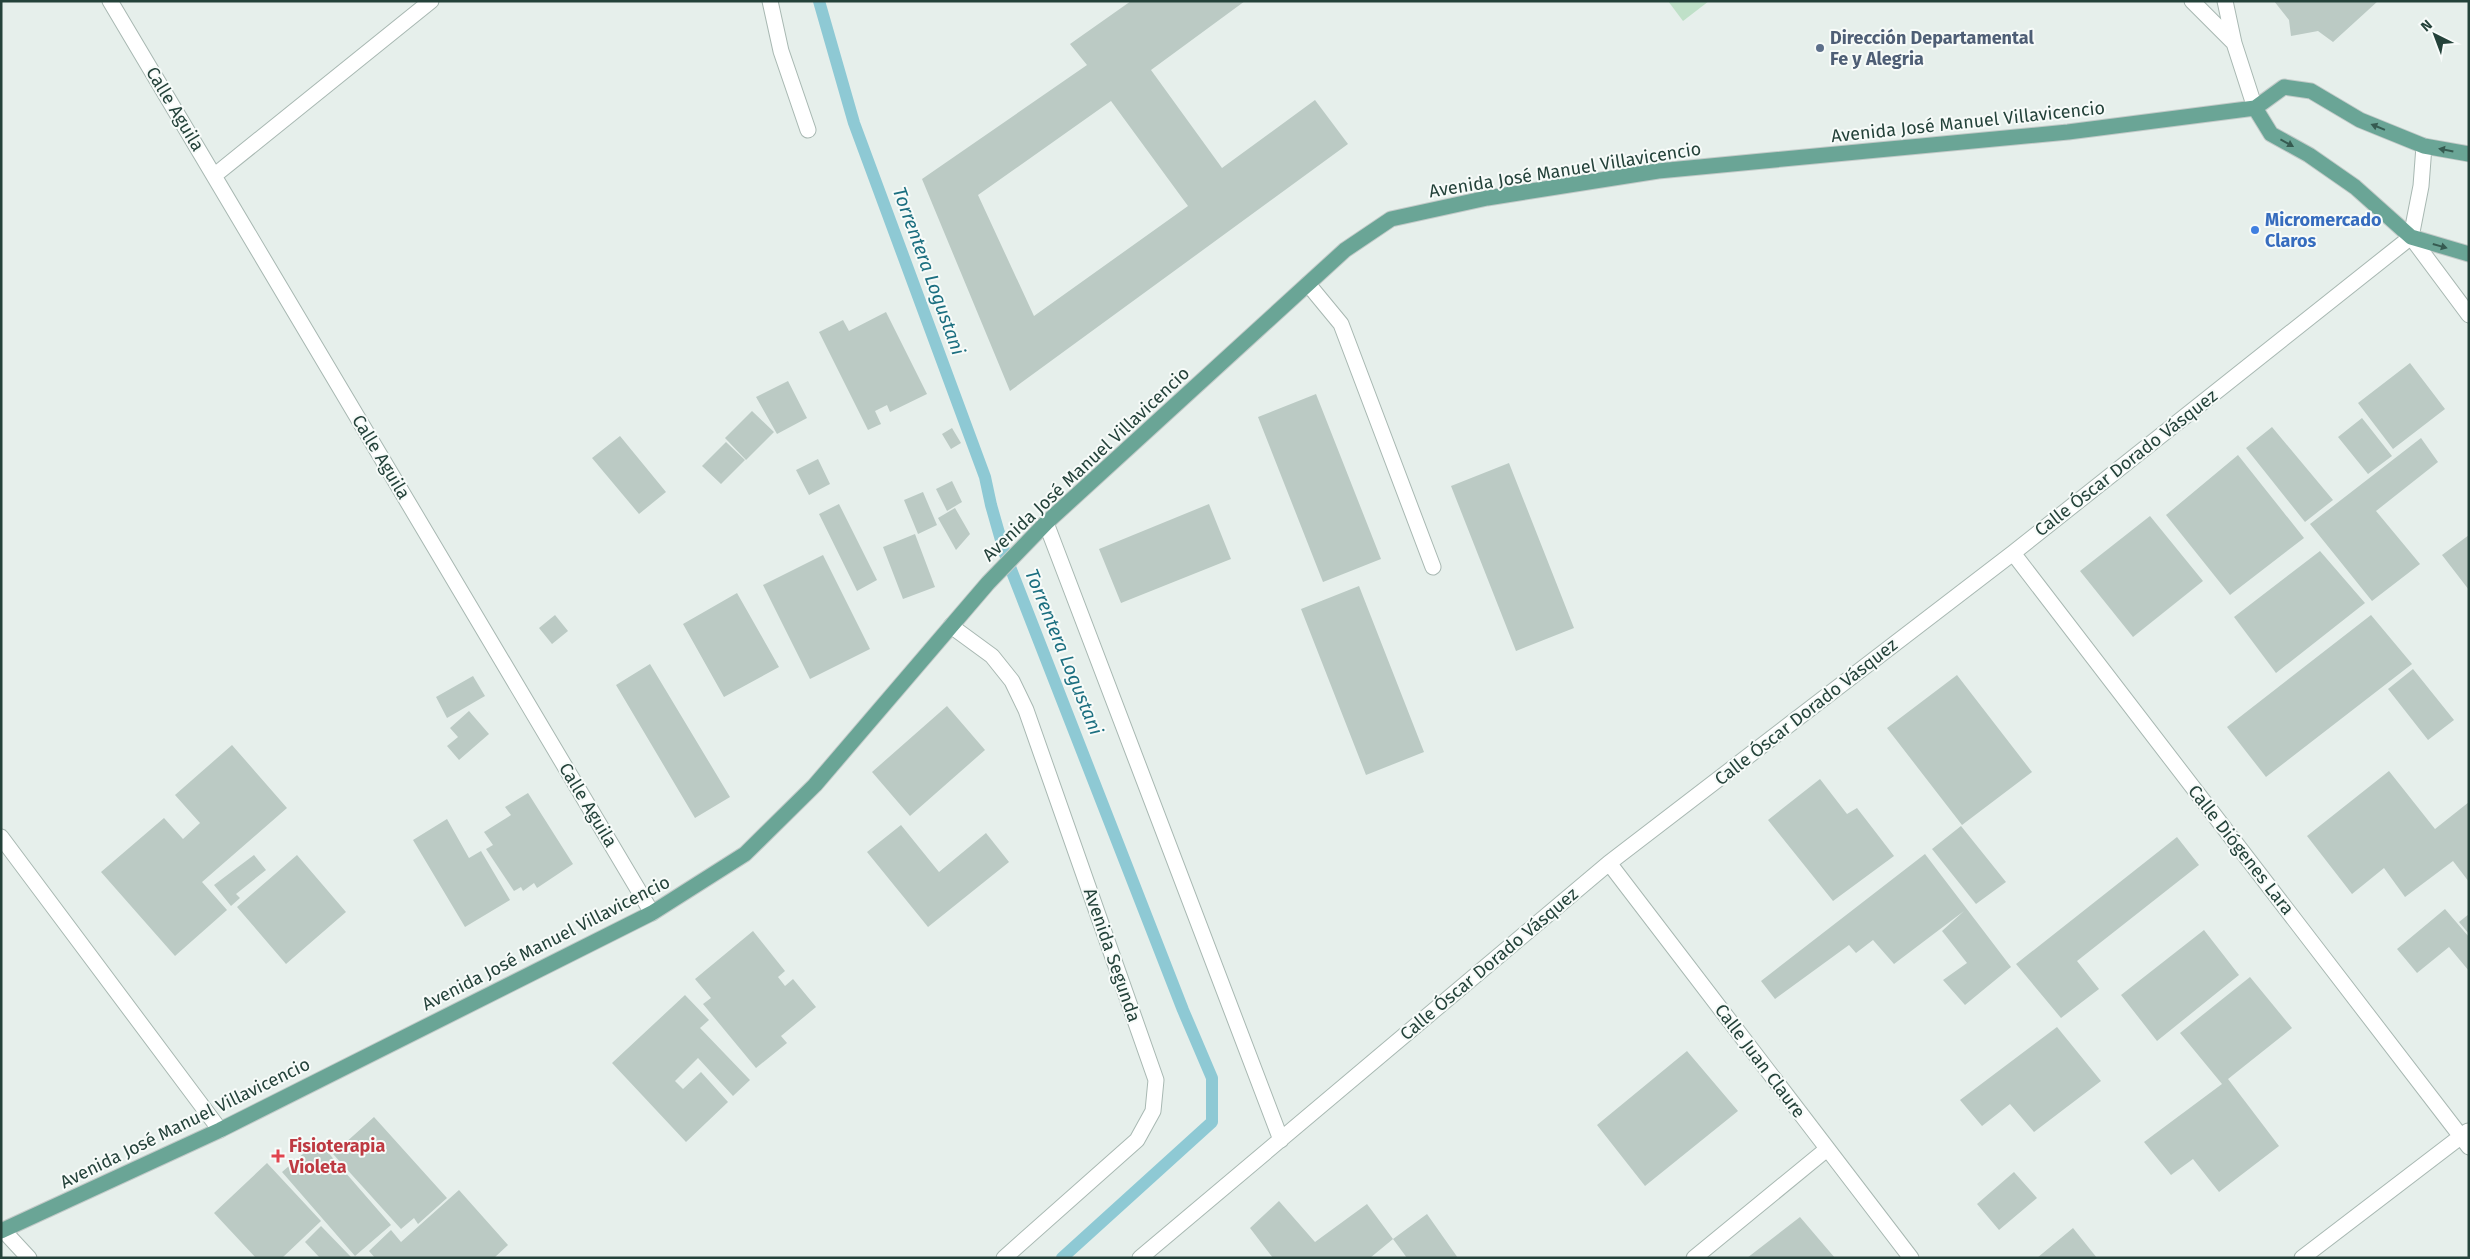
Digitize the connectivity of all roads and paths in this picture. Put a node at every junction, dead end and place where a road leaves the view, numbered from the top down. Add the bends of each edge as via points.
1 (110, 1) edge
2 (431, 1) edge
3 (770, 1) edge
4 (2192, 1) edge
5 (2225, 1) edge
6 (2234, 42) junction
7 (2255, 108) junction
8 (808, 130) dead end
9 (2424, 146) junction
10 (2469, 154) edge
11 (214, 176) junction
12 (2411, 237) junction
13 (2469, 254) edge
14 (1308, 284) junction
15 (2469, 315) edge
16 (1046, 523) junction
17 (2013, 553) junction
18 (1433, 567) dead end
19 (951, 626) junction
20 (1, 837) edge
21 (1609, 863) junction
22 (652, 913) junction
23 (220, 1130) junction
24 (2466, 1138) edge
25 (1281, 1140) junction
26 (1827, 1149) junction
27 (2, 1231) edge
28 (29, 1258) edge
29 (1004, 1258) edge
30 (1140, 1258) edge
31 (1694, 1258) edge
32 (1910, 1258) edge
33 (2302, 1258) edge

1 - 11 street, Calle Aguila
2 - 11 street
3 - 8 street via 781,51
4 - 6 street
5 - 6 street
6 - 7 street
9 -> 7 main road, Avenida José Manuel Villavicencio via 2360,120 2311,91 2284,87
7 -> 12 main road via 2271,134 2309,155 2355,187
7 - 14 main road, Avenida José Manuel Villavicencio via 2068,132 1658,171 1487,198 1391,220 1345,250
10 -> 9 main road, Avenida José Manuel Villavicencio
9 - 12 street via 2421,186
11 - 22 street, Calle Aguila
12 -> 13 main road
12 - 15 street
12 - 17 street, Calle Óscar Dorado Vásquez
14 - 16 main road, Avenida José Manuel Villavicencio
14 - 18 street via 1341,324
16 - 19 main road, Avenida José Manuel Villavicencio
16 - 25 street
17 - 21 street, Calle Óscar Dorado Vásquez
17 - 24 street, Calle Diógenes Lara
19 - 22 main road, Avenida José Manuel Villavicencio via 815,785 744,854
19 - 29 street, Avenida Segunda via 992,656 1012,681 1026,710 1156,1080 1152,1111 1137,1140
20 - 23 street
21 - 25 street, Calle Óscar Dorado Vásquez
21 - 26 street, Calle Juan Claure
22 - 23 main road, Avenida José Manuel Villavicencio
23 - 27 main road, Avenida José Manuel Villavicencio
24 - 33 street
25 - 30 street, Calle Óscar Dorado Vásquez
26 - 31 street
26 - 32 street, Calle Juan Claure
27 - 28 street

